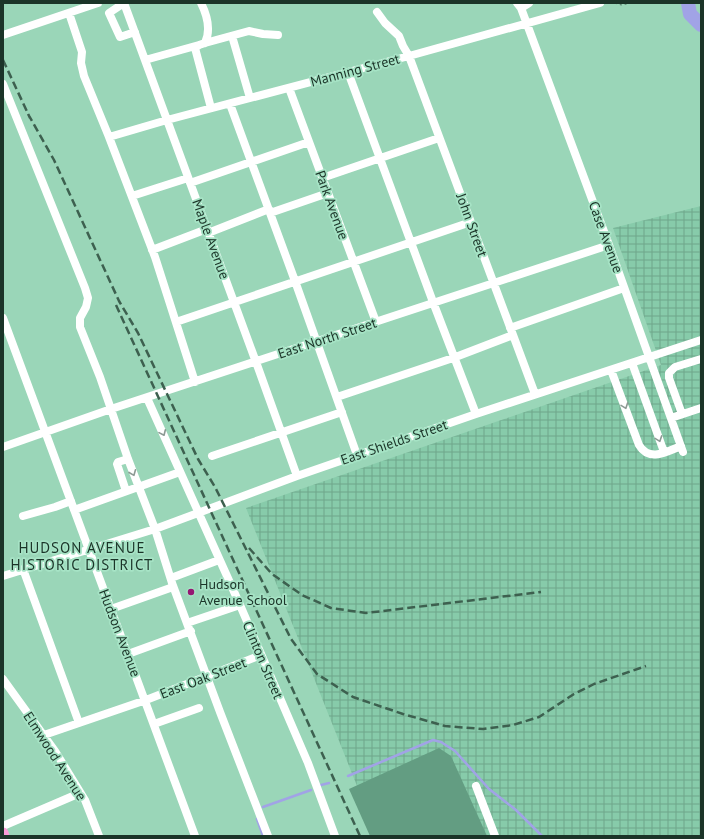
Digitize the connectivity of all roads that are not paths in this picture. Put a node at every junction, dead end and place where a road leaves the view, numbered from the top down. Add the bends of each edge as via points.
1 (98, 3) edge
2 (124, 3) edge
3 (201, 3) edge
4 (529, 3) edge
5 (600, 3) edge
6 (519, 6) edge
7 (378, 12) dead end
8 (69, 13) junction
9 (526, 24) junction
10 (135, 32) junction
11 (3, 35) edge
12 (278, 35) dead end
13 (232, 36) junction
14 (202, 44) junction
15 (409, 56) junction
16 (145, 60) junction
17 (348, 72) junction
18 (3, 84) edge
19 (289, 88) junction
20 (250, 98) junction
21 (230, 104) junction
22 (211, 108) junction
23 (167, 120) junction
24 (109, 137) junction
25 (440, 138) junction
26 (309, 142) junction
27 (380, 157) junction
28 (251, 161) junction
29 (322, 178) junction
30 (189, 180) junction
31 (328, 193) junction
32 (132, 196) junction
33 (270, 211) junction
34 (471, 222) junction
35 (208, 231) junction
36 (411, 242) junction
37 (609, 245) junction
38 (152, 250) junction
39 (353, 262) junction
40 (295, 281) junction
41 (493, 282) junction
42 (624, 288) junction
43 (433, 302) junction
44 (234, 303) junction
45 (3, 318) edge
46 (176, 322) junction
47 (376, 322) junction
48 (512, 332) junction
49 (701, 340) edge
50 (316, 342) junction
51 (453, 358) junction
52 (648, 358) junction
53 (701, 359) edge
54 (256, 362) junction
55 (632, 363) junction
56 (611, 370) junction
57 (195, 382) junction
58 (535, 394) junction
59 (337, 397) junction
60 (148, 398) junction
61 (701, 408) edge
62 (111, 410) junction
63 (342, 412) junction
64 (476, 414) junction
65 (682, 414) junction
66 (671, 418) junction
67 (46, 433) junction
68 (282, 433) junction
69 (3, 447) edge
70 (664, 452) junction
71 (357, 455) junction
72 (212, 456) dead end
73 (128, 459) junction
74 (180, 472) junction
75 (297, 476) junction
76 (139, 486) junction
77 (126, 491) junction
78 (70, 501) junction
79 (74, 510) junction
80 (198, 513) junction
81 (23, 516) dead end
82 (154, 529) junction
83 (88, 548) junction
84 (219, 560) junction
85 (24, 570) junction
86 (3, 576) edge
87 (171, 578) junction
88 (173, 586) junction
89 (240, 605) junction
90 (111, 609) junction
91 (189, 627) junction
92 (128, 654) junction
93 (261, 655) junction
94 (207, 676) junction
95 (3, 679) edge
96 (6, 689) edge
97 (146, 700) junction
98 (198, 708) dead end
99 (79, 723) junction
100 (154, 724) junction
101 (44, 735) junction
102 (476, 786) dead end
103 (80, 793) junction
104 (3, 826) edge
105 (99, 836) edge
106 (195, 836) edge
107 (268, 836) edge
108 (335, 836) edge
109 (495, 836) edge

1 - 8 street
2 - 10 street, Maple Avenue
2 - 10 street via 109,12 120,37
3 - 14 street via 208,26 208,36
4 - 6 street
5 - 9 street, Manning Street
6 - 9 street, Case Avenue
7 - 15 street, John Street via 399,36
8 - 11 street
8 - 24 street via 82,52 84,76
9 - 15 street, Manning Street
9 - 37 street, Case Avenue
10 - 16 street, Maple Avenue
12 - 13 street via 249,31
13 - 14 street
13 - 20 street
14 - 16 street
14 - 22 street via 195,48
15 - 17 street, Manning Street
15 - 25 street, John Street
16 - 23 street, Maple Avenue
17 - 19 street, Manning Street
17 - 27 street
18 - 62 street via 86,288 88,298 80,318 80,327
19 - 20 street, Manning Street
19 - 26 street, Park Avenue
20 - 21 street, Manning Street
21 - 22 street, Manning Street
21 - 28 street
22 - 23 street, Manning Street
23 - 24 street, Manning Street
23 - 30 street, Maple Avenue
24 - 32 street
25 - 27 street
25 - 34 street, John Street
26 - 28 street
26 - 29 street, Park Avenue
27 - 29 street
27 - 36 street
28 - 30 street
28 - 33 street
29 - 31 street, Park Avenue
30 - 32 street
30 - 35 street, Maple Avenue
31 - 33 street
31 - 39 street, Park Avenue
32 - 38 street
33 - 35 street
33 - 40 street
34 - 36 street
34 - 41 street, John Street
35 - 38 street
35 - 44 street, Maple Avenue
36 - 39 street
36 - 43 street
37 - 41 street, East North Street
37 - 42 street, Case Avenue
38 - 46 street
39 - 40 street
39 - 47 street, Park Avenue
40 - 44 street
40 - 50 street
41 - 43 street, East North Street
41 - 48 street, John Street
42 - 48 street
42 - 52 street, Case Avenue
43 - 47 street, East North Street
43 - 51 street
44 - 46 street
44 - 54 street, Maple Avenue
45 - 67 street, Hudson Avenue
46 - 57 street
47 - 50 street, East North Street
48 - 51 street
48 - 58 street, John Street
49 - 52 street, East Shields Street
50 - 54 street, East North Street
50 - 59 street
51 - 59 street
51 - 64 street
52 - 55 street, East Shields Street
52 - 66 street, Case Avenue
53 - 65 street via 675,367 669,373
54 - 57 street, East North Street
54 - 68 street, Maple Avenue
55 - 56 street, East Shields Street
55 -> 70 street
56 - 58 street, East Shields Street
56 -> 70 street via 639,445 648,454
57 - 60 street, East North Street
58 - 64 street, East Shields Street
59 - 63 street
60 - 62 street, East North Street
60 -> 74 street, Clinton Street
61 - 65 street
62 - 67 street, East North Street
62 - 73 street
63 - 68 street
63 - 71 street
64 - 71 street, East Shields Street
65 - 66 street
66 - 70 street, Case Avenue via 682,449
67 - 69 street, East North Street
67 - 78 street, Hudson Avenue
68 - 72 street
68 - 75 street, Maple Avenue
71 - 75 street, East Shields Street
73 -> 76 street
73 - 77 street via 116,464
74 - 76 street
74 - 80 street, Clinton Street
75 - 80 street, East Shields Street
76 - 77 street
76 - 82 street
77 - 79 street
78 - 79 street, Hudson Avenue
78 - 81 street
79 - 83 street, Hudson Avenue
80 - 82 street, East Shields Street
80 - 84 street, Clinton Street
82 - 83 street, East Shields Street
82 - 87 street
83 - 85 street, East Shields Street
83 - 90 street, Hudson Avenue
84 - 87 street
84 - 89 street, Clinton Street
85 - 86 street, East Shields Street
85 - 99 street
87 - 88 street
88 - 90 street
88 - 91 street
89 - 91 street
89 - 93 street, Clinton Street
90 - 92 street, Hudson Avenue
91 - 92 street
91 - 94 street
92 - 97 street, Hudson Avenue
93 - 94 street, East Oak Street
93 - 108 street, Clinton Street via 308,762
94 - 97 street, East Oak Street
94 - 107 street
95 - 96 street, Elmwood Avenue
96 - 101 street, Elmwood Avenue
97 - 99 street, East Oak Street
97 - 100 street, Hudson Avenue
98 - 100 street
99 - 101 street, East Oak Street
100 - 106 street, Hudson Avenue
101 - 103 street, Elmwood Avenue
102 - 109 street
103 - 104 street
103 - 105 street, Elmwood Avenue

